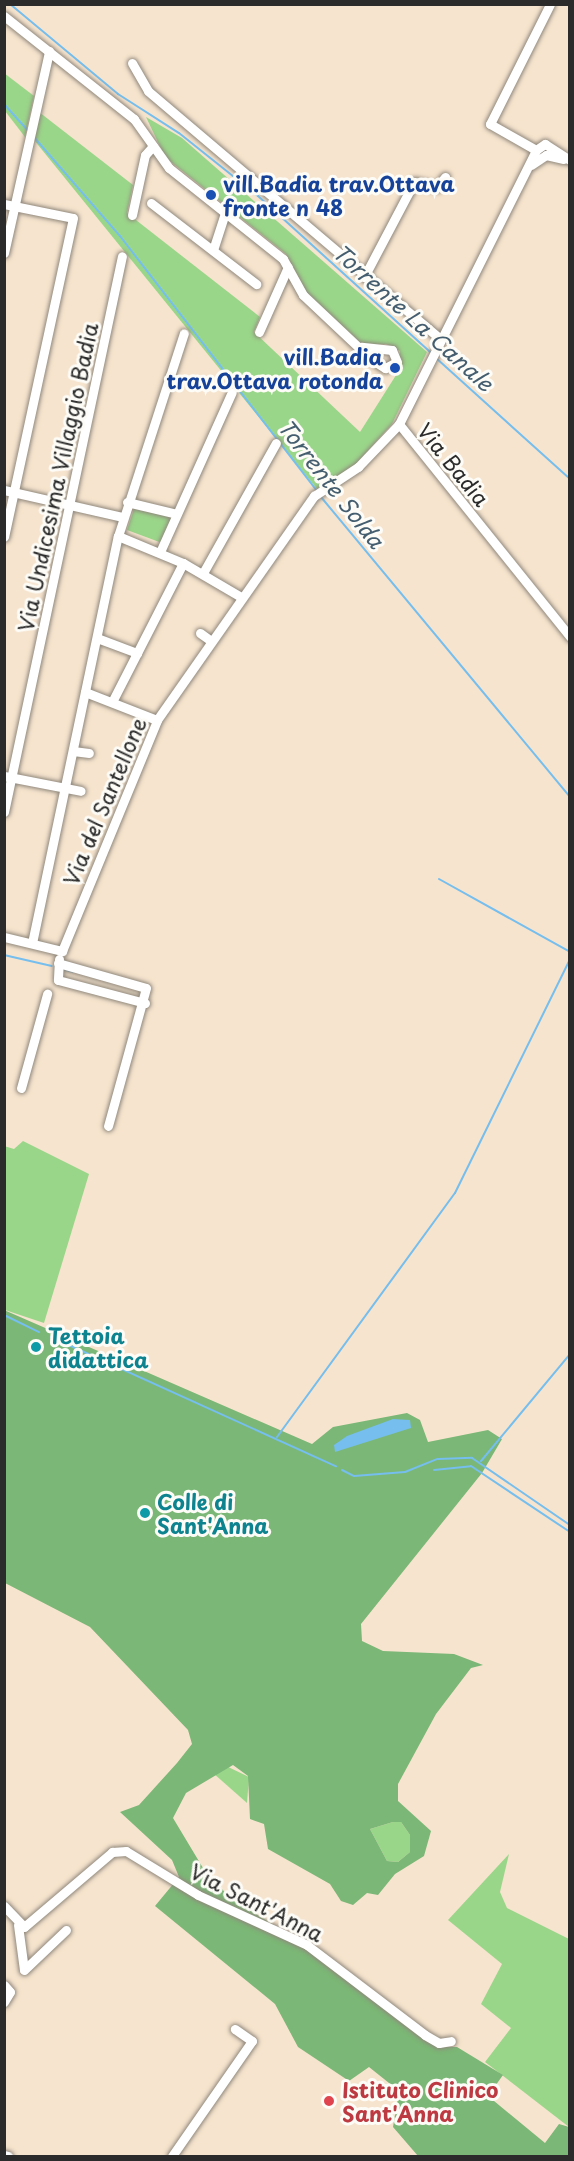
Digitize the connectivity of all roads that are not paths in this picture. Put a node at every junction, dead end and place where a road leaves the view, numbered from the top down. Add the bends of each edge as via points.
1 (550, 4) edge
2 (4, 16) edge
3 (49, 51) junction
4 (132, 63) dead end
5 (153, 146) junction
6 (539, 148) junction
7 (570, 160) edge
8 (527, 169) junction
9 (446, 177) dead end
10 (151, 203) dead end
11 (9, 205) edge
12 (225, 212) junction
13 (132, 215) dead end
14 (213, 250) junction
15 (4, 253) edge
16 (122, 256) dead end
17 (288, 267) junction
18 (364, 277) junction
19 (256, 284) dead end
20 (184, 333) dead end
21 (259, 333) dead end
22 (361, 347) junction
23 (435, 347) junction
24 (382, 350) junction
25 (380, 365) junction
26 (232, 392) dead end
27 (399, 424) junction
28 (276, 443) dead end
29 (9, 491) edge
30 (127, 502) junction
31 (69, 504) junction
32 (177, 513) junction
33 (123, 517) junction
34 (118, 536) junction
35 (4, 537) edge
36 (160, 552) junction
37 (183, 563) junction
38 (203, 573) junction
39 (241, 597) junction
40 (200, 633) dead end
41 (570, 637) edge
42 (97, 638) junction
43 (211, 641) junction
44 (137, 653) junction
45 (85, 692) junction
46 (113, 700) junction
47 (157, 720) junction
48 (74, 751) junction
49 (88, 753) dead end
50 (8, 777) edge
51 (66, 788) junction
52 (81, 791) dead end
53 (4, 812) edge
54 (4, 937) edge
55 (32, 943) junction
56 (62, 951) junction
57 (58, 963) junction
58 (47, 994) dead end
59 (145, 1003) junction
60 (21, 1088) dead end
61 (108, 1126) dead end
62 (5, 1905) edge
63 (18, 1925) junction
64 (66, 1930) dead end
65 (4, 1985) edge
66 (4, 2002) edge
67 (235, 2029) dead end
68 (451, 2041) dead end
69 (172, 2157) edge

1 - 6 street via 490,124
2 - 3 street
3 - 5 street via 134,119
3 - 11 street via 31,135
4 - 18 street via 148,91
5 - 12 street via 169,168
5 - 13 street via 145,155
6 - 7 street
6 - 8 street, Via Badia
7 - 8 street, Via Badia via 546,155
8 - 23 street, Via Badia
9 - 18 street via 437,187 414,182
10 - 14 street
11 - 15 street
11 - 29 street via 73,218
12 - 14 street
12 - 17 street
14 - 19 street
16 - 31 street, Via Undicesima Villaggio Badia
17 - 21 street
17 - 22 street via 303,295
18 - 23 street
20 - 30 street
22 - 24 street
22 - 25 street
23 - 27 street, Via Badia
24 - 25 street
24 - 25 street via 392,350 397,362 389,369
26 - 32 street
27 - 39 street, Via del Santellone via 358,468 314,496
27 - 41 street, Via Badia
28 - 38 street
29 - 31 street
29 - 35 street
30 - 32 street
30 - 33 street
31 - 33 street
31 - 50 street, Via Undicesima Villaggio Badia
32 - 36 street
33 - 34 street
34 - 36 street
34 - 42 street
36 - 37 street
37 - 38 street
37 - 44 street
38 - 39 street
39 - 43 street, Via del Santellone
40 - 43 street
42 - 44 street
42 - 45 street
43 - 47 street, Via del Santellone
44 - 46 street
45 - 46 street
45 - 48 street
46 - 47 street
47 - 56 street, Via del Santellone
48 - 49 street
48 - 51 street
50 - 51 street
50 - 53 street, Via Undicesima Villaggio Badia
51 - 52 street
51 - 55 street
54 - 55 street
55 - 56 street
56 - 57 street, Via del Santellone
57 - 59 street via 60,981
57 - 59 street via 141,983 147,991
58 - 60 street
59 - 61 street
62 - 63 street
63 - 64 street via 24,1970
63 - 68 street, Via Sant'Anna via 34,1920 112,1852 126,1851 198,1895 307,1945 425,2035 440,2043
65 - 66 street via 10,1992
67 - 69 street via 252,2041

